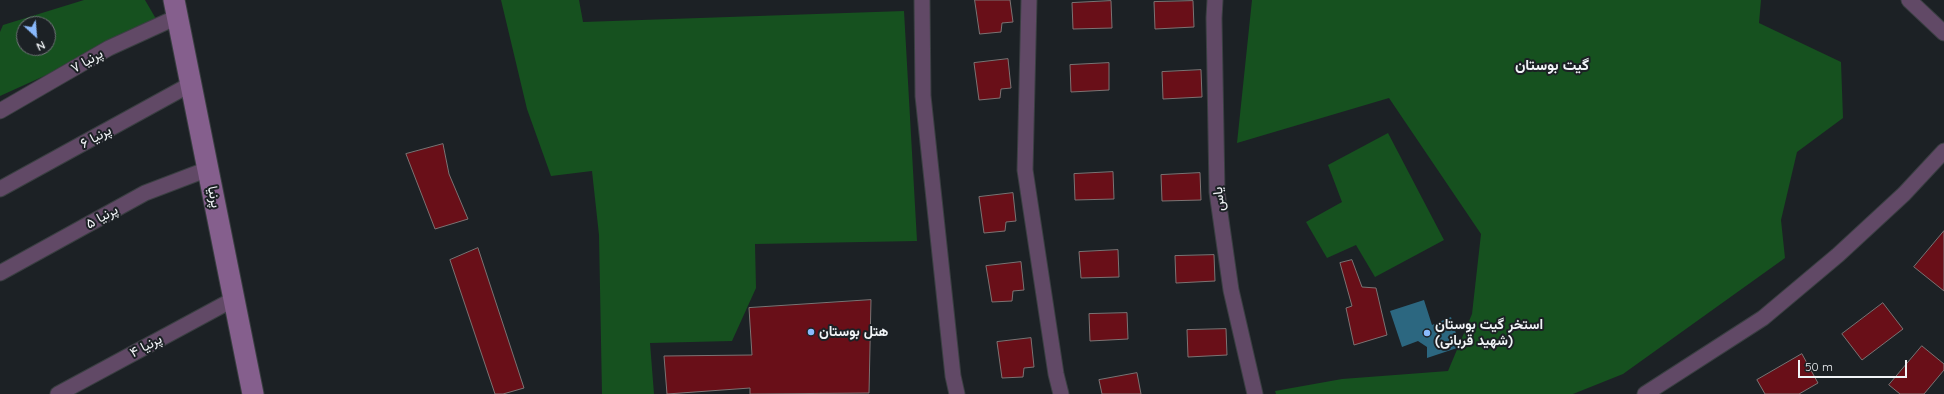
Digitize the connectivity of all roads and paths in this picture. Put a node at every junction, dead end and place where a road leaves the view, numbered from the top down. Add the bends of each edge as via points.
1 (922, 0) edge
2 (1029, 0) edge
3 (1215, 0) edge
4 (1909, 0) edge
5 (176, 8) edge
6 (1944, 33) edge
7 (191, 84) junction
8 (0, 111) edge
9 (1944, 151) edge
10 (208, 169) junction
11 (0, 189) edge
12 (0, 273) edge
13 (234, 299) junction
14 (58, 394) edge
15 (253, 394) edge
16 (957, 394) edge
17 (1061, 394) edge
18 (1255, 394) edge
19 (1645, 394) edge

1 - 16 street via 923,96
2 - 17 street via 1025,170
3 - 18 street, یاس via 1217,192 1230,290
4 - 6 street
5 - 7 street, پرنیا
5 - 8 street, پرنیا ۷
7 - 10 street, پرنیا
7 - 11 street, پرنیا ۶
9 - 19 street via 1904,194 1763,318
10 - 12 street, پرنیا ۵ via 146,193
10 - 13 street, پرنیا
13 - 14 street, پرنیا ۴
13 - 15 street, پرنیا

